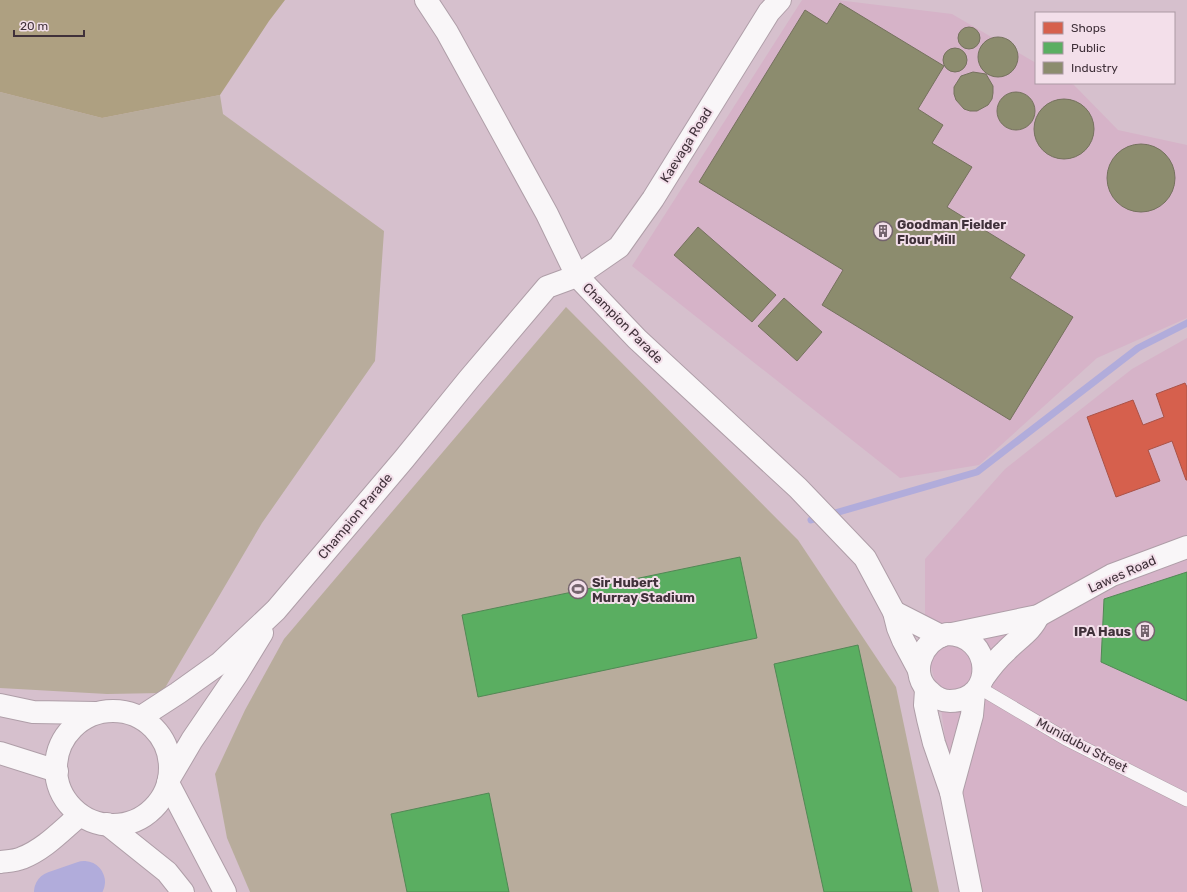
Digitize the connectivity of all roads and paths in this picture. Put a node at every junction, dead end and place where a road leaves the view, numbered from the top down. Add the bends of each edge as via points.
1 (426, 0) edge
2 (780, 0) edge
3 (577, 276) junction
4 (1187, 547) edge
5 (276, 610) junction
6 (894, 612) junction
7 (1038, 616) junction
8 (947, 635) junction
9 (922, 680) junction
10 (978, 686) junction
11 (0, 705) edge
12 (99, 713) junction
13 (141, 717) junction
14 (0, 752) edge
15 (56, 771) junction
16 (169, 781) junction
17 (951, 792) junction
18 (1187, 800) edge
19 (80, 815) junction
20 (106, 824) junction
21 (0, 862) edge
22 (183, 892) edge
23 (225, 892) edge
24 (971, 892) edge

1 - 3 main road via 447,32 547,214
2 - 3 main road, Kaevaga Road via 769,12 653,199 619,247
3 - 5 main road, Champion Parade via 547,287
3 - 6 main road, Champion Parade via 637,339 798,488 865,558
4 - 7 main road, Lawes Road via 1112,576
5 - 13 main road, Champion Parade via 220,663
5 - 16 main road, Champion Parade via 192,740
6 - 8 main road
6 - 9 main road, Champion Parade via 898,628
7 - 8 main road, Lawes Road
7 - 10 main road, Lawes Road via 1034,624 1003,654
8 - 9 main road via 931,643 924,650 920,660
8 - 10 main road via 963,638 974,644 981,654 984,666
9 - 10 main road via 936,698 949,702 962,699
9 - 17 main road, Champion Parade via 934,743
10 - 17 main road, Champion Parade
10 - 18 lane, Munidubu Street via 1066,738
11 - 12 main road via 33,712
12 - 13 main road via 113,710
12 - 15 main road via 81,721 67,734 57,758
13 - 16 main road via 162,737 168,750 171,765
14 - 15 main road
15 - 19 main road via 58,784 64,796
16 - 20 main road via 162,798 152,810 138,819 123,824
16 - 23 main road
17 - 24 main road, Champion Parade
19 - 20 main road
19 - 21 main road via 34,853 20,859
20 - 22 main road via 167,872

